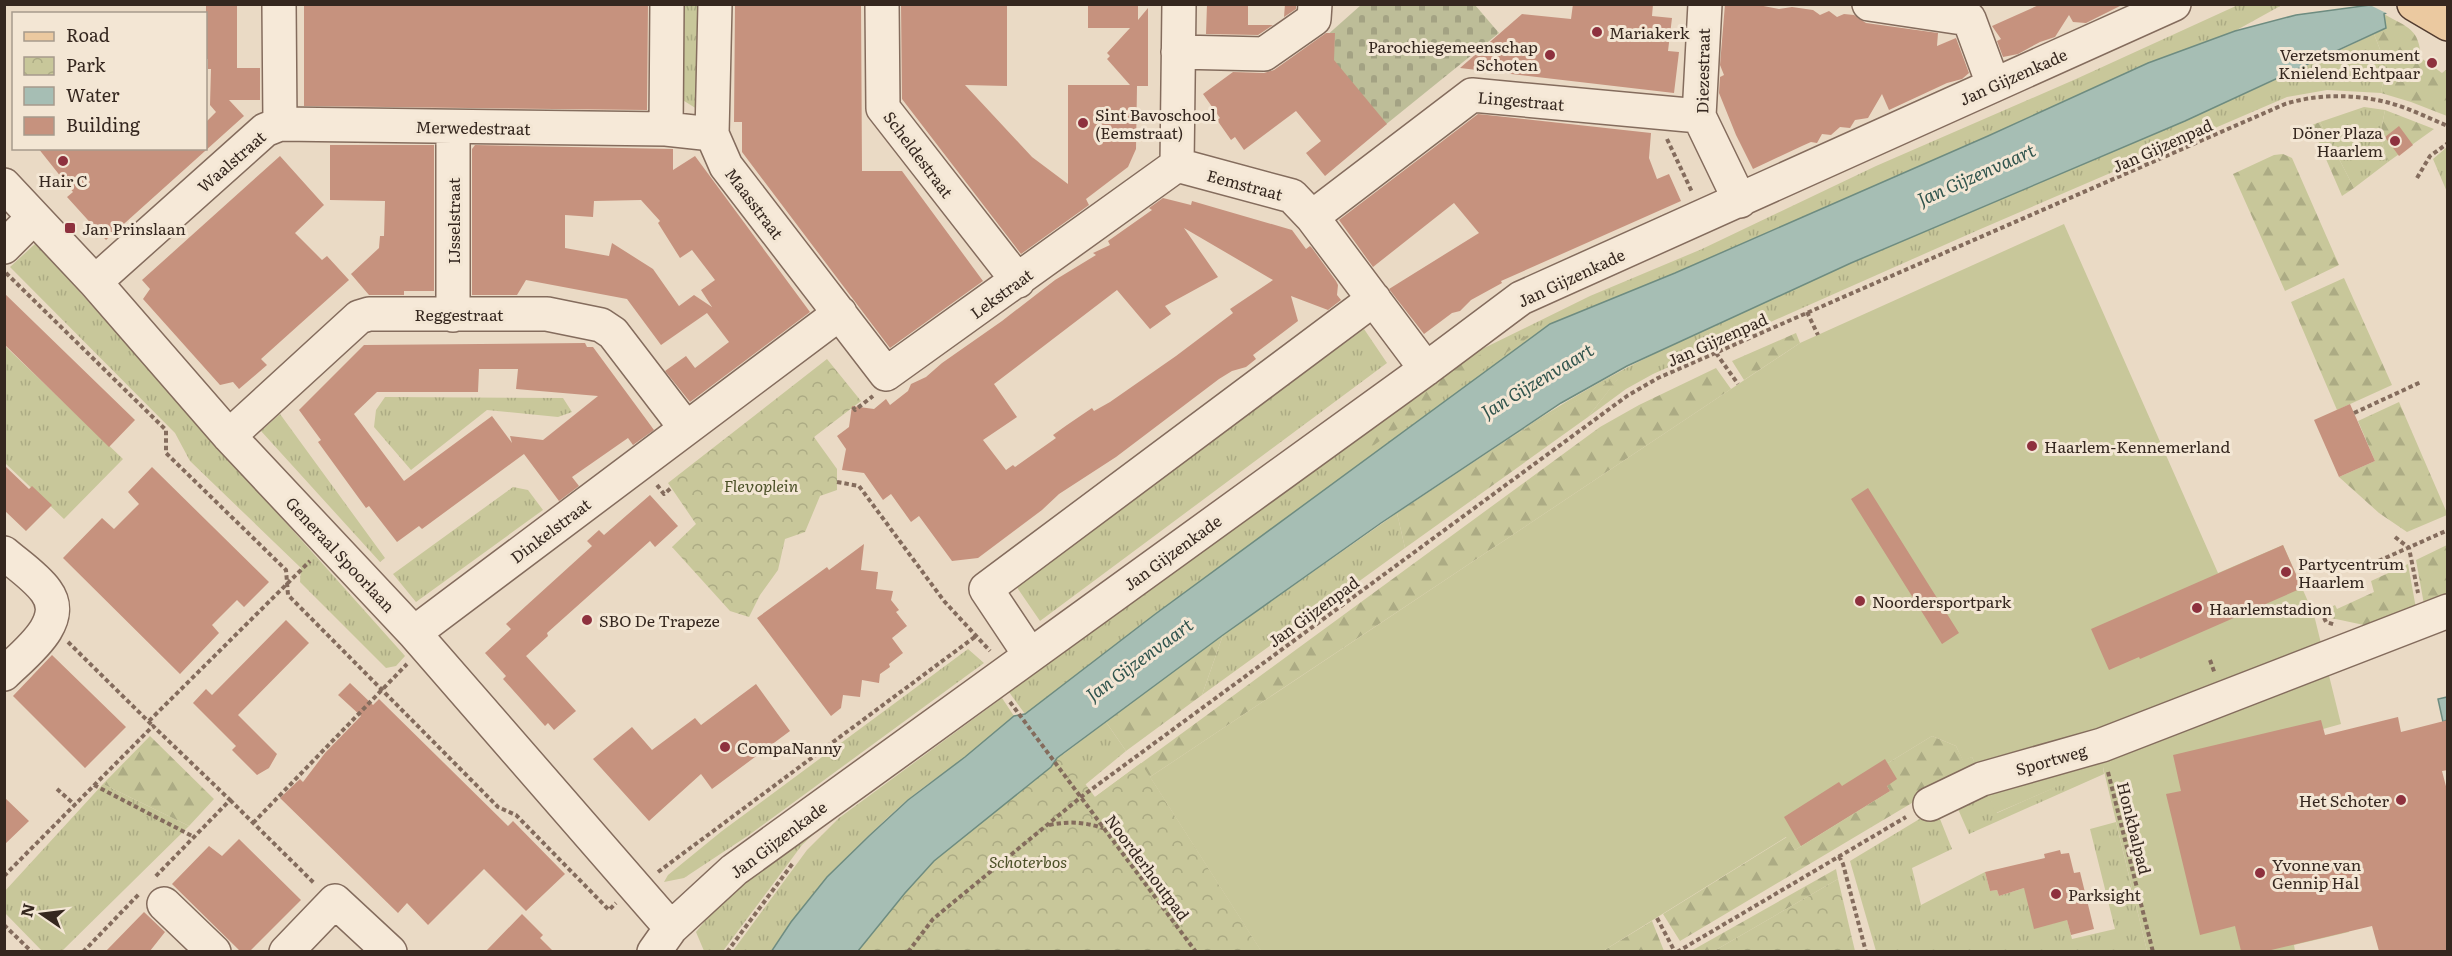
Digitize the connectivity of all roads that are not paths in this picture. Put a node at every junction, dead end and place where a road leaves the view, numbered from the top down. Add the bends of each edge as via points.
1 (279, 4) edge
2 (667, 4) edge
3 (715, 4) edge
4 (882, 4) edge
5 (1179, 4) edge
6 (1315, 4) edge
7 (1705, 4) edge
8 (1869, 4) edge
9 (2174, 4) edge
10 (2414, 4) edge
11 (2448, 24) edge
12 (1178, 52) junction
13 (1993, 84) junction
14 (1699, 117) junction
15 (280, 124) junction
16 (453, 128) junction
17 (666, 129) junction
18 (712, 134) junction
19 (1177, 165) junction
20 (4, 185) edge
21 (1740, 201) junction
22 (34, 217) junction
23 (1312, 217) junction
24 (4, 247) edge
25 (1018, 281) junction
26 (95, 282) junction
27 (1374, 299) junction
28 (840, 313) junction
29 (453, 315) junction
30 (1426, 369) junction
31 (685, 428) junction
32 (229, 436) junction
33 (4, 553) edge
34 (2435, 616) edge
35 (420, 639) junction
36 (1018, 664) junction
37 (4, 674) edge
38 (1930, 804) road end
39 (164, 904) dead end
40 (663, 940) edge
41 (214, 951) edge
42 (286, 951) edge
43 (390, 951) edge

1 - 15 street, Waalstraat
2 - 17 street
3 - 18 street, Maasstraat
4 - 25 street, Scheldestraat via 884,108
5 - 12 street
6 - 12 street via 1314,19 1264,54
7 - 14 street, Diezestraat
8 - 13 street via 1969,19
9 - 13 street, Jan Gijzenkade
10 - 11 main road
12 - 19 street
13 - 21 street, Jan Gijzenkade
14 - 21 street, Diezestraat
14 - 23 street, Lingestraat via 1472,95
15 - 16 street, Merwedestraat
15 - 26 street, Waalstraat via 265,130
16 - 17 street, Merwedestraat
16 - 29 street, IJsselstraat
17 - 18 street, Merwedestraat
18 - 28 street, Maasstraat via 726,166
19 - 23 street, Eemstraat via 1292,196
19 - 25 street, Lekstraat
20 - 22 street, Generaal Spoorlaan
21 - 30 street, Jan Gijzenkade via 1521,298
22 - 24 street
22 - 26 street, Generaal Spoorlaan
23 - 27 street, Eemstraat
25 - 28 street, Lekstraat via 886,374
26 - 32 street, Generaal Spoorlaan
27 - 30 street, Eemstraat
27 - 36 street via 986,589
28 - 31 street
29 - 31 street, Reggestraat via 547,314 601,326 613,333
29 - 32 street, Reggestraat via 369,314 359,318
30 - 36 street, Jan Gijzenkade
31 - 35 street, Dinkelstraat
32 - 35 street, Generaal Spoorlaan
33 - 37 street via 47,592 52,610 49,629
34 - 38 street, Sportweg via 2102,745 1982,779
35 - 40 street, Generaal Spoorlaan via 637,888
36 - 40 street, Jan Gijzenkade via 734,870
39 - 41 street
42 - 43 street via 335,901

